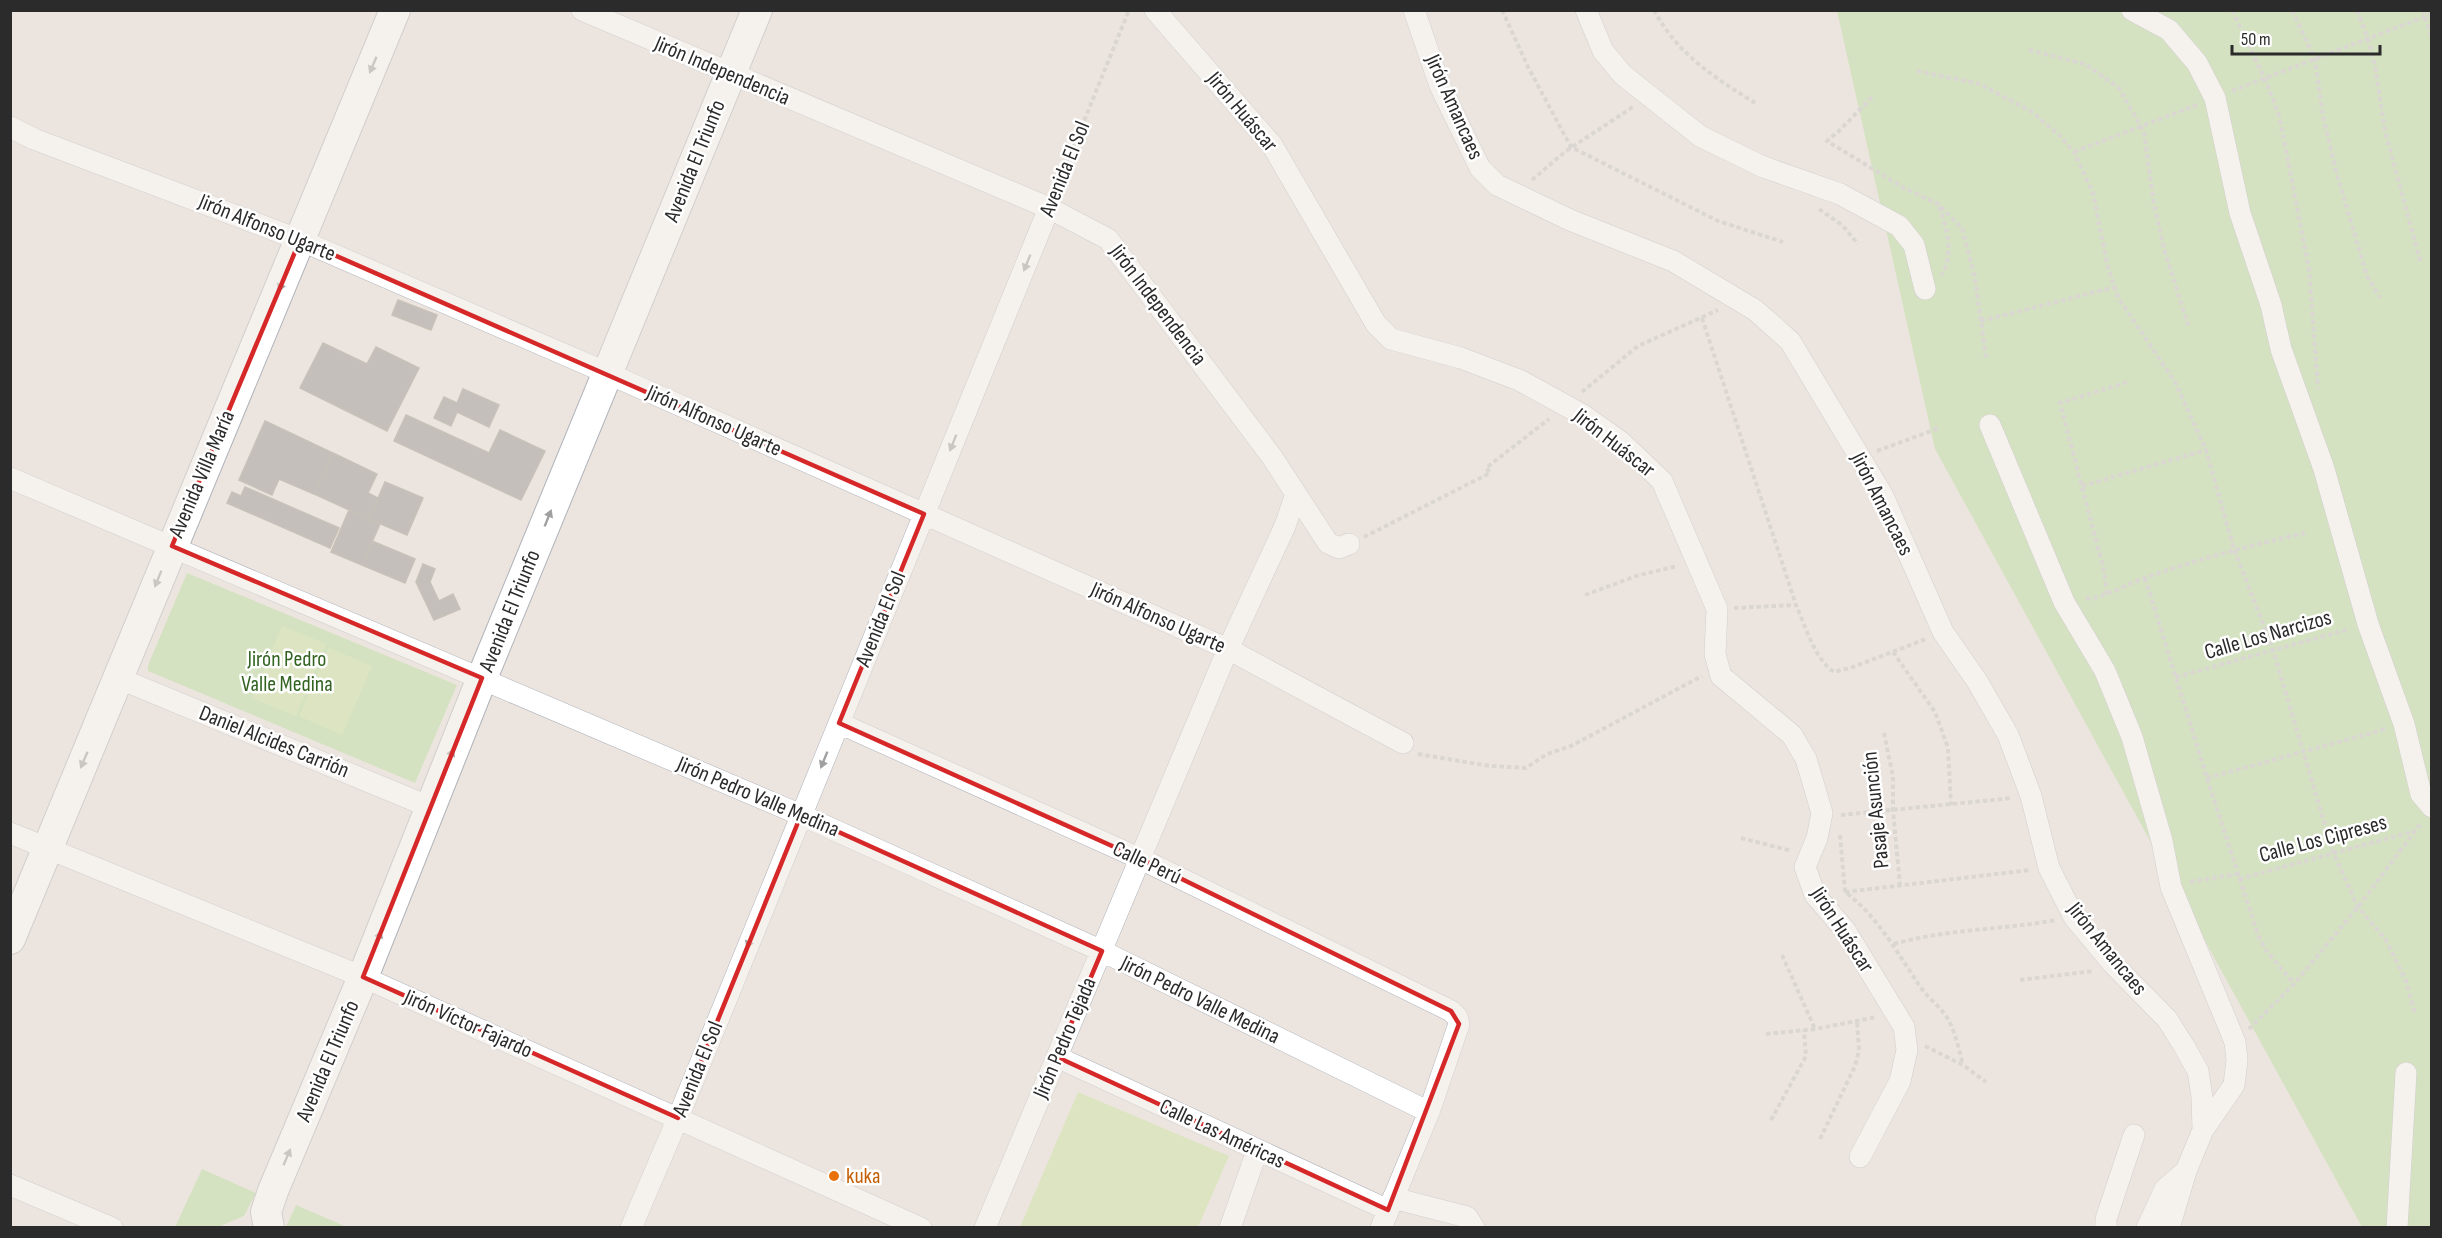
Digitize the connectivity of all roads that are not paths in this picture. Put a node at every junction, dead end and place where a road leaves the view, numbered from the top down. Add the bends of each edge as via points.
1 (395, 10) edge
2 (582, 10) edge
3 (757, 10) edge
4 (1155, 10) edge
5 (1414, 10) edge
6 (1586, 10) edge
7 (2132, 10) edge
8 (731, 75) junction
9 (10, 127) edge
10 (34, 139) junction
11 (10, 142) edge
12 (1049, 208) junction
13 (300, 240) junction
14 (1925, 289) road end
15 (608, 373) junction
16 (1990, 425) dead end
17 (10, 478) edge
18 (1296, 494) junction
19 (924, 514) junction
20 (1349, 544) dead end
21 (172, 546) junction
22 (1228, 649) junction
23 (118, 678) junction
24 (482, 678) junction
25 (839, 723) junction
26 (1404, 743) road end
27 (430, 807) junction
28 (2429, 812) edge
29 (801, 815) junction
30 (10, 833) edge
31 (47, 848) junction
32 (1141, 859) junction
33 (10, 939) edge
34 (1102, 951) junction
35 (363, 977) junction
36 (1057, 1057) junction
37 (2406, 1073) dead end
38 (1429, 1112) junction
39 (678, 1118) junction
40 (2203, 1130) junction
41 (2134, 1136) dead end
42 (1257, 1151) junction
43 (1860, 1157) dead end
44 (2186, 1171) junction
45 (10, 1185) edge
46 (1387, 1212) edge
47 (261, 1222) edge
48 (112, 1227) edge
49 (631, 1227) edge
50 (921, 1227) edge
51 (985, 1227) edge
52 (1230, 1227) edge
53 (1474, 1227) edge
54 (2106, 1227) edge
55 (2147, 1227) edge
56 (2169, 1227) edge
57 (2397, 1227) edge

1 -> 13 street, Avenida Villa María
2 - 8 street, Jirón Independencia
3 - 8 street, Avenida El Triunfo
4 - 43 street, Jirón Huáscar via 1272,145 1376,324 1391,339 1461,358 1519,380 1621,442 1662,481 1717,609 1715,654 1721,676 1792,735 1806,759 1822,813 1805,867 1815,895 1845,930 1900,1020 1907,1050 1900,1081
5 - 40 street, Jirón Amancaes via 1440,86 1480,168 1497,185 1570,220 1673,261 1755,309 1790,341 1883,496 1943,632 2008,735 2031,796 2049,868 2074,916 2113,964 2167,1019 2198,1071
6 - 14 street via 1603,51 1623,75 1700,136 1761,166 1840,194 1899,226 1914,245
7 - 28 street via 2169,30 2197,63 2215,98 2240,213 2271,305 2281,350 2324,469 2368,624 2404,724
8 - 12 street, Jirón Independencia
8 - 15 street, Avenida El Triunfo
9 - 10 street, Jirón Alfonso Ugarte
10 - 11 street
10 - 13 street, Jirón Alfonso Ugarte
12 - 18 street, Jirón Independencia via 1108,239
12 -> 19 street, Avenida El Sol
13 - 15 street, Jirón Alfonso Ugarte
13 -> 21 street, Avenida Villa María
15 - 19 street, Jirón Alfonso Ugarte
24 -> 15 street, Avenida El Triunfo
16 - 40 street via 2064,602 2105,671 2132,737 2171,886 2235,1042 2234,1085
17 - 21 street, Jirón Pedro Valle Medina
18 - 20 street, Jirón Independencia via 1328,543 1339,548
18 - 22 street
19 - 22 street, Jirón Alfonso Ugarte
19 - 25 street, Avenida El Sol
21 -> 23 street, Avenida Villa María
21 - 24 street, Jirón Pedro Valle Medina
22 - 26 street, Jirón Alfonso Ugarte
22 - 32 street, Jirón Pedro Tejada
23 - 27 street, Daniel Alcides Carrión
23 -> 31 street, Avenida Villa María
27 -> 24 street, Avenida El Triunfo
24 - 29 street, Jirón Pedro Valle Medina
25 -> 29 street, Avenida El Sol
25 - 32 street, Calle Perú
35 -> 27 street, Avenida El Triunfo
29 - 34 street, Jirón Pedro Valle Medina
29 -> 39 street, Avenida El Sol
30 - 31 street, Jirón Víctor Fajardo
31 - 33 street, Avenida Villa María
31 - 35 street, Jirón Víctor Fajardo
32 - 34 street, Jirón Pedro Tejada
32 - 38 street, Calle Perú via 1451,1011 1459,1024
34 - 36 street, Jirón Pedro Tejada
34 - 38 street, Jirón Pedro Valle Medina
35 - 39 street, Jirón Víctor Fajardo
47 -> 35 street, Avenida El Triunfo
36 - 42 street, Calle Las Américas
36 - 51 street, Jirón Pedro Tejada
37 - 57 street
38 - 46 street
39 - 49 street, Avenida El Sol
39 - 50 street, Jirón Víctor Fajardo
40 - 44 street
41 - 54 street
42 - 46 street, Calle Las Américas
42 - 52 street
44 - 55 street via 2165,1189
44 - 56 street
45 - 48 street
46 - 53 street, Calle Las Américas via 1467,1217

